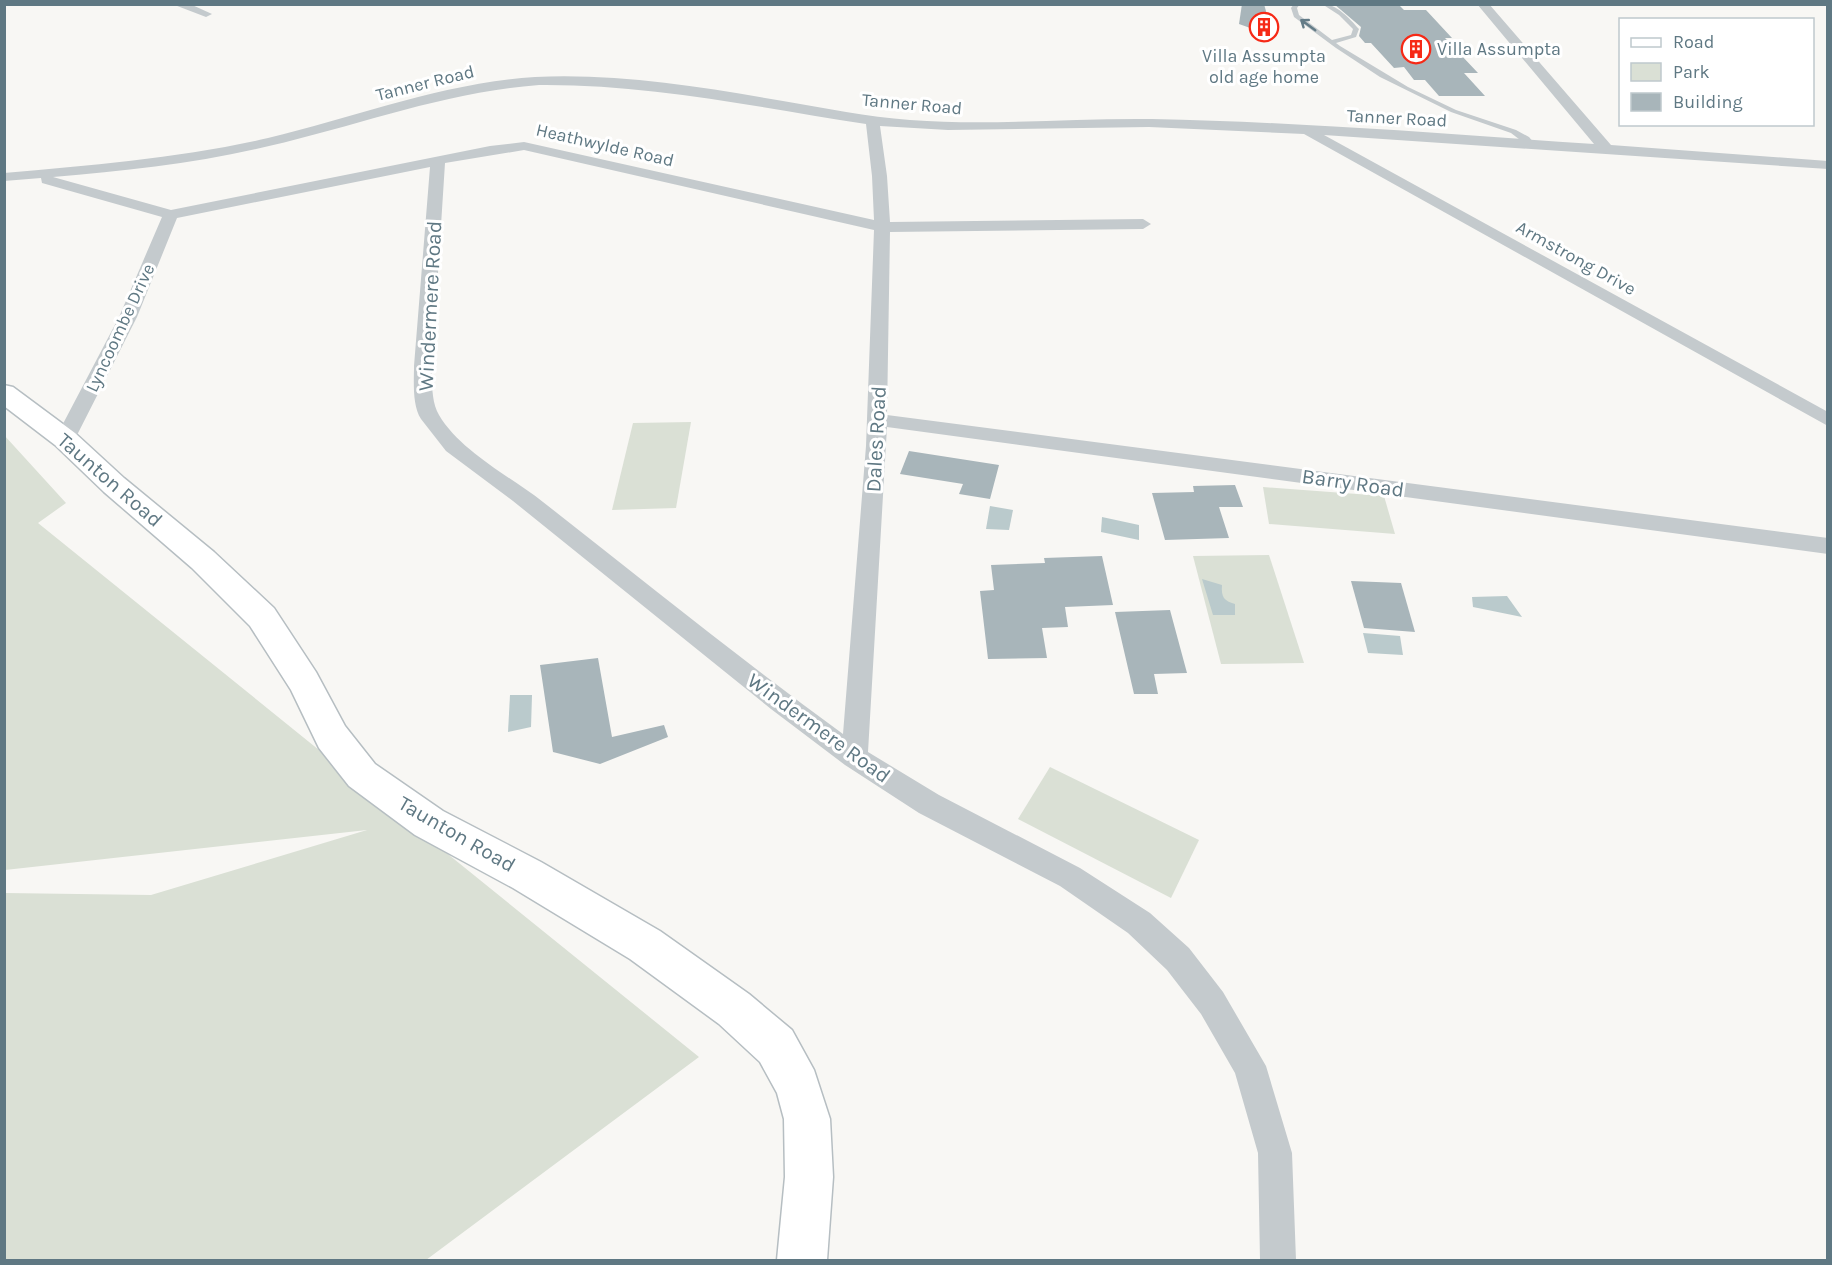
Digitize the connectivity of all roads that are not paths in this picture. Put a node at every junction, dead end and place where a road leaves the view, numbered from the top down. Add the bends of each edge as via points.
1 (177, 4) edge
2 (1298, 4) edge
3 (1324, 4) edge
4 (1482, 4) edge
5 (206, 14) dead end
6 (1332, 42) junction
7 (872, 121) junction
8 (1305, 130) junction
9 (1531, 144) junction
10 (1606, 149) junction
11 (438, 162) junction
12 (1826, 165) edge
13 (30, 175) junction
14 (4, 177) edge
15 (171, 215) junction
16 (1143, 224) dead end
17 (883, 227) junction
18 (4, 393) edge
19 (878, 420) junction
20 (1827, 420) edge
21 (65, 439) junction
22 (1827, 546) edge
23 (854, 757) junction
24 (802, 1260) edge
25 (1278, 1260) edge

1 - 5 street
6 -> 2 lane via 1296,16 1294,8
3 - 6 lane via 1356,29 1354,36
4 - 10 street
6 - 9 lane via 1354,59 1424,96 1516,133
7 - 8 street, Tanner Road via 969,127 1163,123
7 - 13 street, Tanner Road via 669,87 517,82 462,91 223,153 141,166
7 - 17 street, Dales Road
8 - 9 street, Tanner Road
8 - 20 street, Armstrong Drive
9 - 10 street, Tanner Road
10 - 12 street, Tanner Road
11 - 15 street, Heathwylde Road
11 - 17 street, Heathwylde Road via 508,147 532,146
11 - 23 street, Windermere Road via 423,366 428,415 436,428 453,446
13 - 14 street, Tanner Road
13 - 15 street, Heathwylde Road
15 - 21 street, Lyncoombe Drive via 128,317
16 - 17 street, Heathwylde Road
17 - 19 street, Dales Road
18 - 21 street, Taunton Road
19 - 22 street, Barry Road
19 - 23 street, Dales Road
21 - 24 street, Taunton Road via 203,560 261,617 304,682 332,738 362,775 429,823 528,875 645,945 734,1009 776,1046 798,1086 807,1119 809,1177
23 - 25 street, Windermere Road via 929,804 1070,877 1138,923 1179,959 1212,1003 1250,1066 1275,1153

